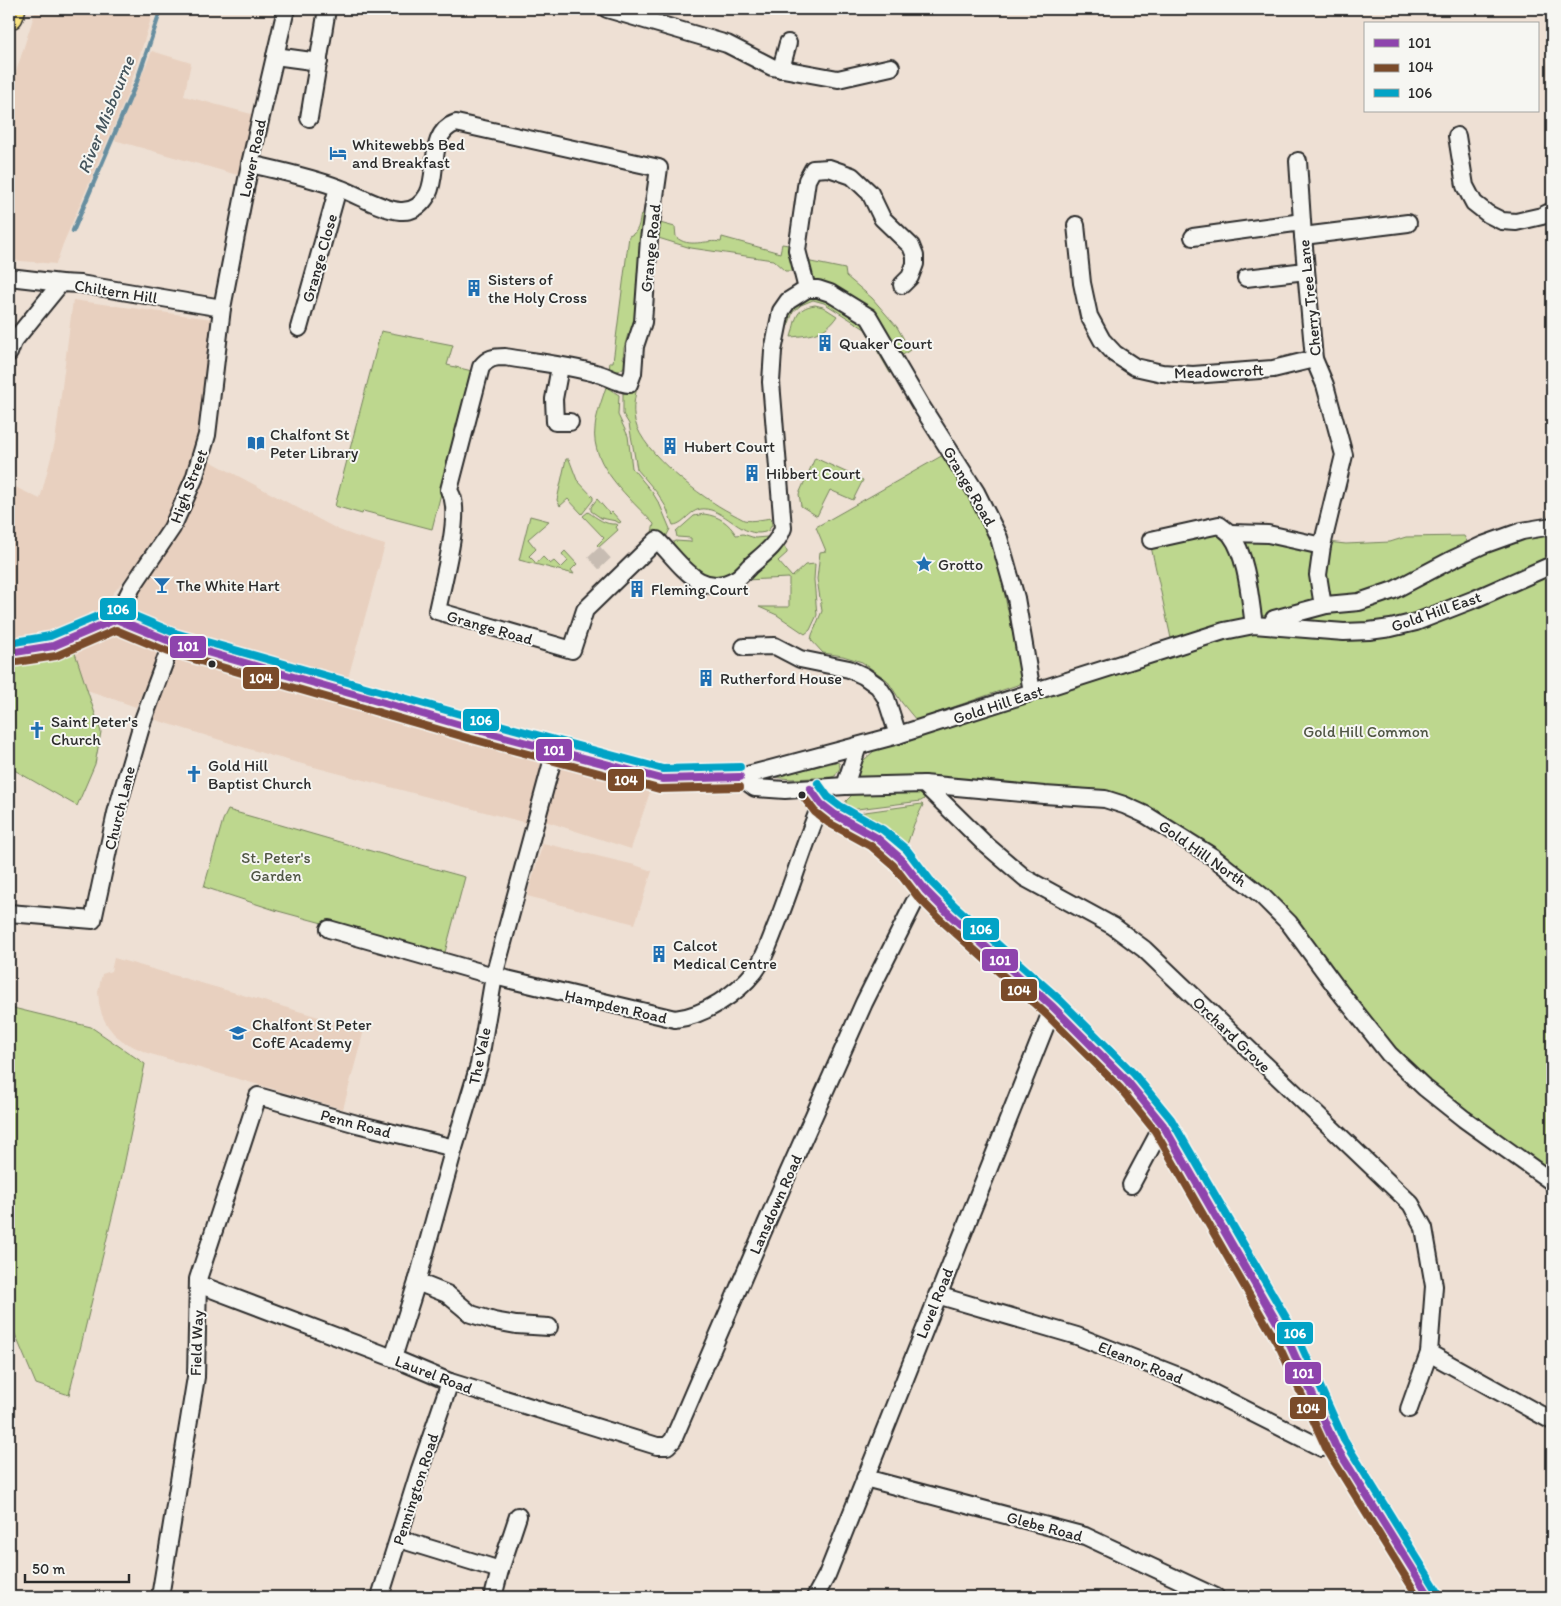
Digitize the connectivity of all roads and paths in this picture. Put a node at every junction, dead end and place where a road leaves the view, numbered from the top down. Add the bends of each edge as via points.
1 (11, 9) edge
2 (286, 9) edge
3 (327, 9) edge
4 (607, 9) edge
5 (9, 15) edge
6 (788, 43) dead end
7 (275, 56) junction
8 (319, 62) junction
9 (891, 67) dead end
10 (781, 69) junction
11 (309, 118) dead end
12 (1457, 136) dead end
13 (1298, 161) dead end
14 (250, 164) junction
15 (338, 188) junction
16 (1552, 211) edge
17 (1408, 223) dead end
18 (1076, 225) dead end
19 (1302, 229) junction
20 (1193, 237) dead end
21 (1306, 271) junction
22 (9, 277) edge
23 (1246, 278) dead end
24 (62, 283) junction
25 (902, 285) dead end
26 (807, 288) junction
27 (222, 308) junction
28 (299, 328) dead end
29 (9, 353) edge
30 (1314, 360) junction
31 (560, 367) junction
32 (570, 422) dead end
33 (1552, 526) edge
34 (1230, 533) junction
35 (1150, 540) dead end
36 (1322, 546) junction
37 (1552, 565) edge
38 (1326, 605) junction
39 (116, 619) junction
40 (1254, 625) junction
41 (1271, 626) junction
42 (1344, 632) junction
43 (172, 642) junction
44 (744, 647) dead end
45 (9, 653) edge
46 (1032, 692) junction
47 (898, 735) junction
48 (858, 746) junction
49 (555, 751) junction
50 (740, 778) junction
51 (924, 784) junction
52 (845, 786) junction
53 (810, 789) junction
54 (822, 804) junction
55 (926, 891) junction
56 (9, 912) edge
57 (329, 929) dead end
58 (494, 976) junction
59 (1053, 1008) junction
60 (258, 1096) joint
61 (1163, 1126) junction
62 (454, 1148) junction
63 (1552, 1182) edge
64 (1131, 1185) dead end
65 (417, 1282) junction
66 (198, 1284) junction
67 (937, 1295) junction
68 (549, 1327) dead end
69 (1429, 1353) junction
70 (393, 1358) junction
71 (450, 1382) junction
72 (1409, 1410) dead end
73 (1552, 1420) edge
74 (672, 1440) joint
75 (1335, 1445) junction
76 (865, 1478) junction
77 (518, 1516) dead end
78 (399, 1539) junction
79 (500, 1570) junction
80 (160, 1597) edge
81 (380, 1597) edge
82 (493, 1597) edge
83 (816, 1597) edge
84 (1216, 1597) edge
85 (1430, 1597) edge

1 - 5 highway
2 - 7 street, Lower Road
3 - 8 street
4 - 10 street via 727,44
6 - 10 street
7 - 8 street
7 - 14 street, Lower Road
8 - 11 street
9 - 10 street via 838,79
12 - 16 street via 1465,186 1474,203 1488,214 1509,222
13 - 19 street, Cherry Tree Lane
14 - 15 street, Grange Road
14 - 27 street, Lower Road
15 - 28 street, Grange Close
15 - 31 street, Grange Road via 388,208 412,210 422,204 429,192 442,133 447,126 456,123 659,168 642,322 635,346 632,379 629,384 623,384 609,376
17 - 19 street
18 - 30 street, Meadowcroft via 1089,316 1102,340 1115,354 1135,367 1193,375 1273,369
19 - 20 street
19 - 21 street, Cherry Tree Lane
21 - 23 street
21 - 30 street, Cherry Tree Lane
22 - 24 street, Chiltern Hill
24 - 27 street, Chiltern Hill
24 - 29 street via 13,342
25 - 26 street via 910,277 915,264 911,246 882,218 870,192 852,176 829,168 813,169 807,180 797,250
26 - 31 street, Grange Road via 788,301 781,311 773,351 771,382 783,528 780,537 737,578 712,586 692,577 657,540 586,610 572,650 437,612 455,514 449,490 481,368 487,360 495,357
26 - 46 street, Grange Road via 830,293 869,317 976,492 998,538 1016,598
27 - 39 street, High Street via 207,435 194,479 172,528 132,587
30 - 36 street, Cherry Tree Lane via 1325,385 1344,455
31 - 32 street via 554,399 555,422
33 - 38 street, Gold Hill East via 1522,531 1483,545 1394,590 1359,602
34 - 35 street via 1219,525
34 - 36 street via 1268,534
34 - 40 street via 1242,560
36 - 38 street, Cherry Tree Lane via 1318,575 1322,600
37 - 42 street, Gold Hill East via 1475,600 1416,622 1391,628
38 - 41 street via 1274,619
38 - 42 street, Cherry Tree Lane
39 - 43 street
39 - 45 street via 53,646
40 - 41 street, Gold Hill East
40 - 46 street, Gold Hill East via 1195,639
41 - 42 street, Gold Hill East
43 - 49 street
43 - 56 street, Church Lane via 143,720 116,813 93,920
44 - 47 street via 775,646 800,659 849,669 864,676 878,686 886,698
46 - 47 street, Gold Hill East
47 - 48 street, Gold Hill East
48 - 50 street, Gold Hill East
48 - 52 street
49 - 50 street via 662,779
49 - 58 street, The Vale
50 - 53 street, Gold Hill North via 755,788
51 - 52 street, Gold Hill North
51 - 63 street, Gold Hill North via 1105,799 1124,804 1178,834 1239,876 1289,923 1390,1054 1425,1088
51 - 69 street, Orchard Grove via 1025,878 1113,926 1144,950 1411,1204 1424,1228 1434,1286
52 - 53 street, Gold Hill North
53 - 54 street
54 - 55 street via 889,848
54 - 58 street, Hampden Road via 763,960 746,981 712,1006 675,1020
55 - 59 street
55 - 74 street, Lansdown Road via 914,903 864,1003
57 - 58 street, Hampden Road
58 - 62 street, The Vale via 479,1065
59 - 61 street via 1127,1081
59 - 67 street, Lovel Road
60 - 62 street, Penn Road
60 - 66 street, Field Way
61 - 64 street
61 - 75 street via 1290,1345
62 - 65 street, The Vale
65 - 68 street via 447,1294 471,1314 516,1326
65 - 70 street, The Vale
66 - 70 street, Laurel Road
66 - 80 street, Field Way via 196,1377
67 - 75 street, Eleanor Road via 1077,1336 1181,1377 1322,1448
67 - 76 street, Lovel Road
69 - 72 street, Orchard Grove
69 - 73 street
70 - 71 street, Laurel Road
71 - 74 street, Laurel Road via 658,1446 667,1446
71 - 78 street, Pennington Road
75 - 85 street
76 - 83 street, Lovel Road
76 - 84 street, Glebe Road via 1085,1536
77 - 79 street
78 - 79 street
78 - 81 street, Pennington Road
79 - 82 street

